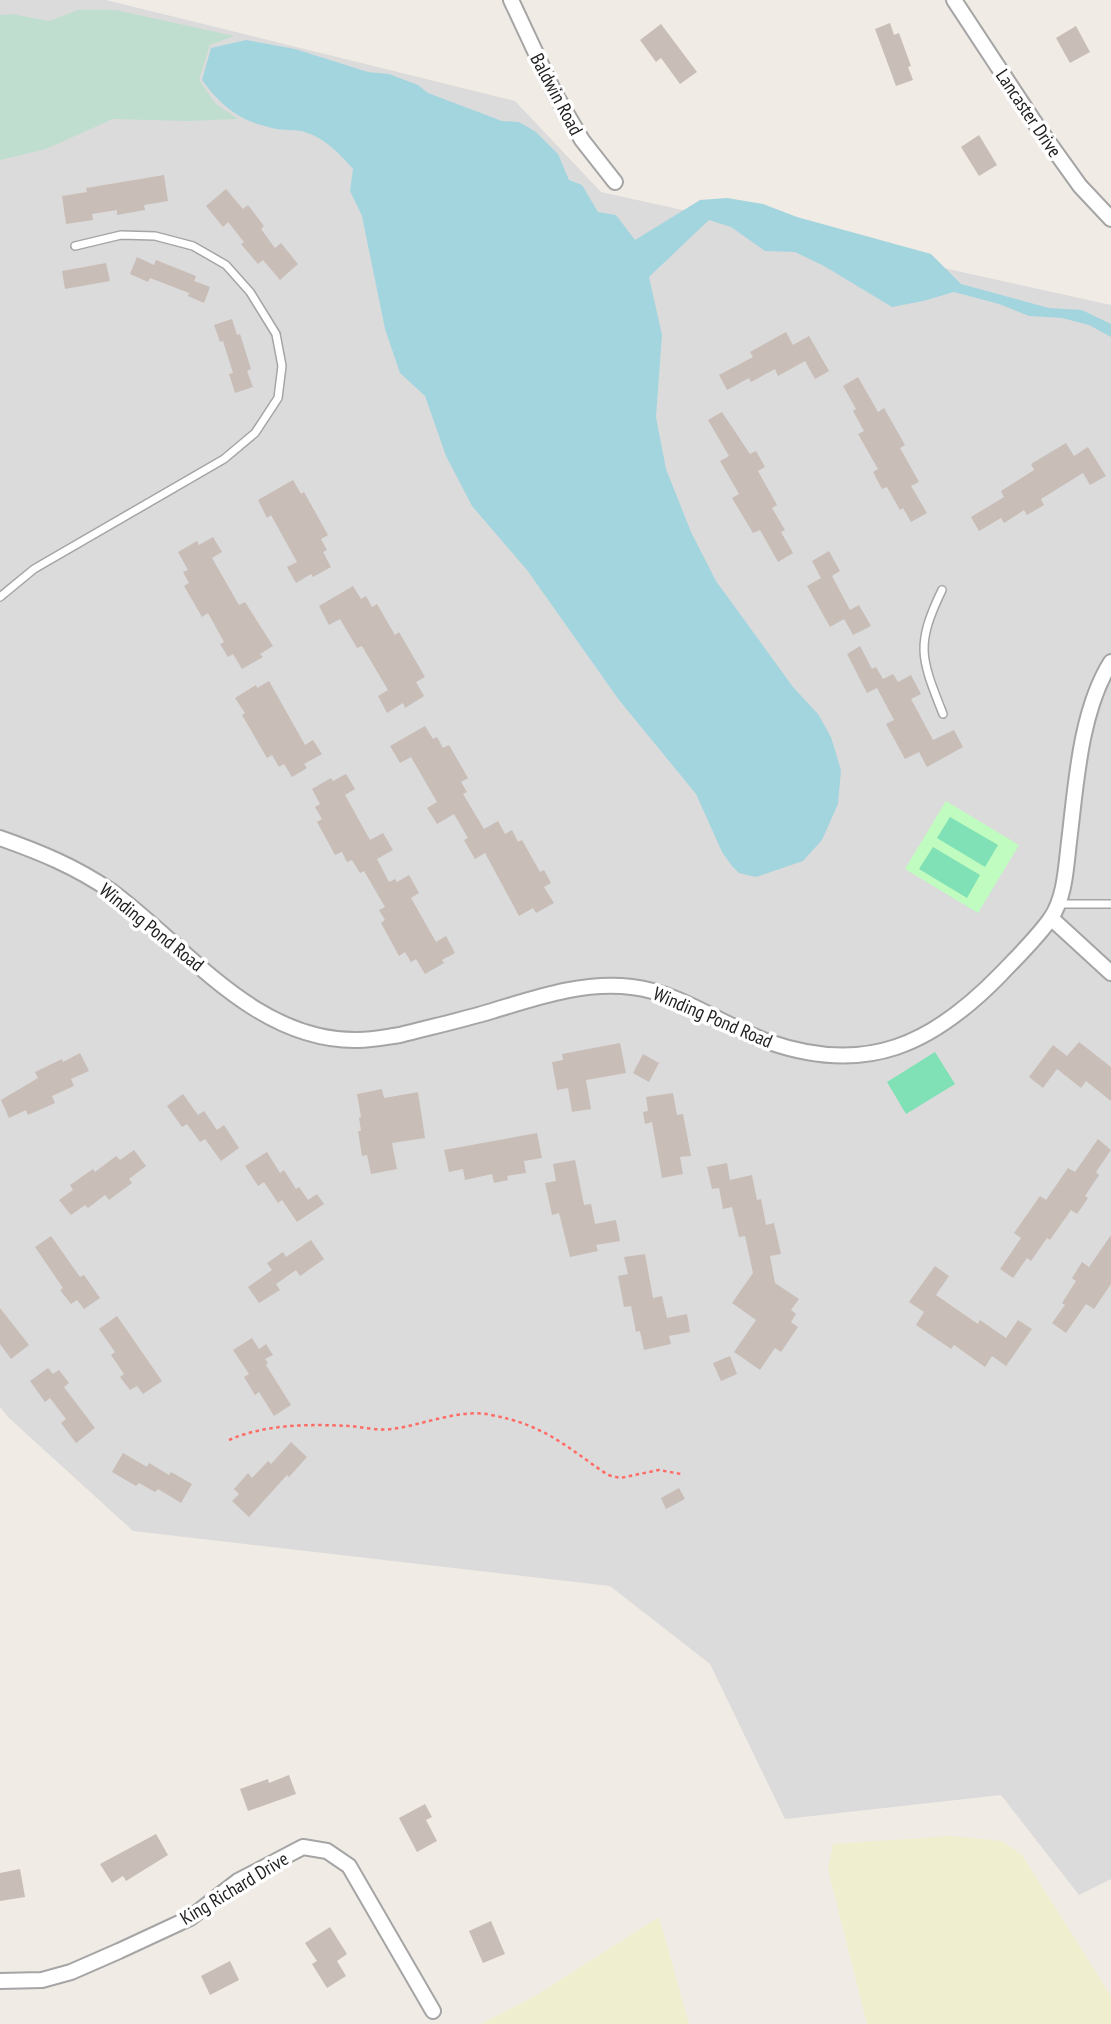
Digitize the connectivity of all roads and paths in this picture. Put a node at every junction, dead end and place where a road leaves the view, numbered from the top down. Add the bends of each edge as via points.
1 (510, 0) edge
2 (954, 0) edge
3 (615, 182) dead end
4 (1111, 219) edge
5 (75, 246) dead end
6 (942, 590) dead end
7 (0, 597) edge
8 (1111, 662) edge
9 (943, 714) dead end
10 (0, 838) edge
11 (1058, 904) junction
12 (1111, 904) edge
13 (1051, 918) junction
14 (1111, 973) edge
15 (229, 1440) dead end
16 (681, 1474) dead end
17 (0, 1981) edge
18 (433, 2011) dead end

1 - 3 street, Baldwin Road via 554,92 582,140
2 - 4 street, Lancaster Drive via 1080,186
5 - 7 lane via 121,235 155,236 192,246 226,265 250,292 276,334 282,366 278,398 255,433 224,458 34,569
6 - 9 lane via 931,612 923,657
8 - 11 street, Winding Pond Road via 1092,702
10 - 13 street, Winding Pond Road via 87,875 261,1012 286,1025 335,1039 400,1035 581,987 619,986 656,991 768,1042 806,1053 863,1055 908,1044 955,1017
11 - 12 lane
11 - 13 street, Winding Pond Road
13 - 14 street
15 - 16 path via 265,1429 330,1425 389,1430 470,1412 543,1430 608,1475 620,1478 659,1470
17 - 18 street, King Richard Drive via 42,1980 119,1951 190,1918 238,1881 303,1847 327,1851 349,1866

